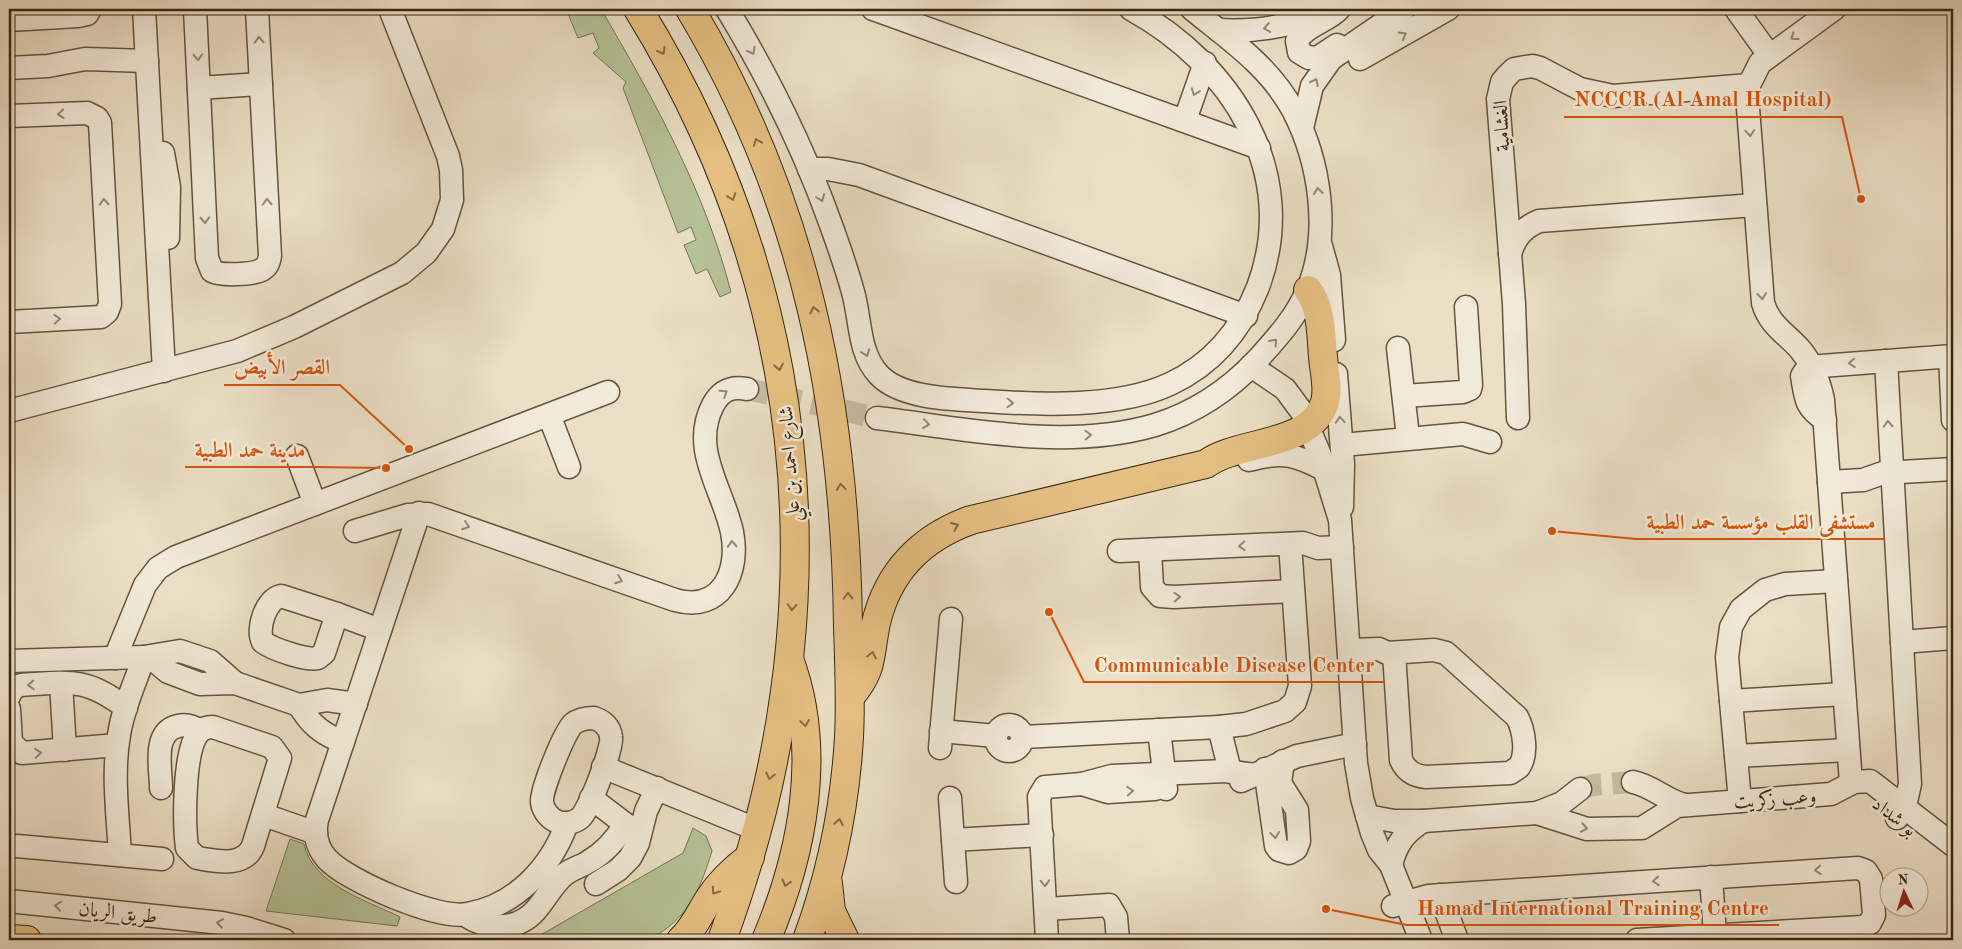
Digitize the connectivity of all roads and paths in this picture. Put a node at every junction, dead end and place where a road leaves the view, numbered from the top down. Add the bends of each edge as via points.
1 (90, 9) edge
2 (144, 9) edge
3 (195, 9) edge
4 (257, 9) edge
5 (638, 9) edge
6 (690, 9) edge
7 (727, 9) edge
8 (873, 9) edge
9 (1131, 9) edge
10 (1192, 9) edge
11 (1330, 9) edge
12 (1339, 9) edge
13 (1404, 9) edge
14 (1448, 9) edge
15 (1736, 9) edge
16 (1834, 9) edge
17 (394, 10) edge
18 (9, 20) edge
19 (1212, 21) edge
20 (1360, 48) junction
21 (1769, 55) junction
22 (147, 62) junction
23 (1205, 64) junction
24 (9, 68) edge
25 (261, 84) junction
26 (1749, 85) junction
27 (199, 88) junction
28 (9, 116) edge
29 (1185, 120) junction
30 (1302, 128) junction
31 (1259, 148) junction
32 (809, 169) junction
33 (1505, 191) junction
34 (1755, 205) junction
35 (1539, 221) junction
36 (1318, 238) junction
37 (1510, 254) junction
38 (1308, 290) junction
39 (1466, 306) dead end
40 (1246, 316) junction
41 (9, 322) edge
42 (1398, 348) dead end
43 (1952, 356) edge
44 (1886, 361) junction
45 (1251, 366) junction
46 (1812, 366) junction
47 (164, 371) junction
48 (748, 389) tunnel mouth
49 (608, 392) dead end
50 (1404, 396) junction
51 (9, 411) edge
52 (549, 415) junction
53 (877, 418) tunnel mouth
54 (1518, 418) dead end
55 (1953, 420) edge
56 (1308, 424) junction
57 (1408, 437) junction
58 (1490, 442) dead end
59 (1342, 445) junction
60 (297, 456) dead end
61 (1206, 464) junction
62 (569, 467) dead end
63 (1325, 470) junction
64 (1953, 470) edge
65 (1887, 473) junction
66 (1828, 476) junction
67 (315, 504) junction
68 (420, 513) junction
69 (355, 531) dead end
70 (1341, 534) junction
71 (1297, 543) junction
72 (1150, 550) junction
73 (1119, 551) dead end
74 (1836, 581) junction
75 (1293, 591) junction
76 (338, 614) dead end
77 (951, 619) dead end
78 (380, 630) junction
79 (1953, 638) edge
80 (1902, 642) junction
81 (1390, 653) junction
82 (1349, 656) junction
83 (147, 657) junction
84 (115, 658) junction
85 (788, 659) junction
86 (9, 661) edge
87 (61, 683) junction
88 (1844, 694) junction
89 (9, 696) edge
90 (850, 697) junction
91 (1731, 701) junction
92 (356, 704) junction
93 (299, 705) junction
94 (126, 708) junction
95 (9, 709) edge
96 (1219, 727) junction
97 (1159, 730) junction
98 (200, 731) junction
99 (343, 742) junction
100 (1355, 744) junction
101 (117, 745) junction
102 (65, 750) junction
103 (1848, 750) junction
104 (1736, 756) junction
105 (603, 767) junction
106 (1268, 768) junction
107 (1230, 771) junction
108 (1165, 781) junction
109 (1633, 782) tunnel mouth
110 (1856, 782) junction
111 (161, 788) dead end
112 (657, 788) junction
113 (1580, 789) tunnel mouth
114 (591, 798) junction
115 (950, 798) dead end
116 (1279, 798) dead end
117 (1740, 801) junction
118 (1685, 805) junction
119 (1901, 812) junction
120 (1537, 813) junction
121 (264, 815) junction
122 (1366, 816) junction
123 (1424, 821) junction
124 (567, 823) junction
125 (632, 830) junction
126 (758, 830) junction
127 (316, 833) junction
128 (1042, 835) junction
129 (953, 840) junction
130 (1953, 845) edge
131 (17, 846) dead end
132 (556, 849) junction
133 (120, 855) junction
134 (750, 857) junction
135 (1385, 858) junction
136 (162, 859) dead end
137 (1953, 861) edge
138 (574, 868) junction
139 (829, 870) junction
140 (1711, 877) junction
141 (956, 882) dead end
142 (596, 884) dead end
143 (519, 891) junction
144 (1440, 895) junction
145 (9, 901) edge
146 (1399, 904) junction
147 (1046, 909) junction
148 (535, 912) junction
149 (465, 915) junction
150 (1714, 937) edge
151 (9, 939) edge
152 (27, 940) edge
153 (284, 940) edge
154 (681, 940) edge
155 (722, 940) edge
156 (766, 940) edge
157 (807, 940) edge
158 (845, 940) edge
159 (1047, 940) edge
160 (1118, 940) edge
161 (1407, 940) edge
162 (1421, 940) edge
163 (1457, 940) edge
164 (1637, 940) edge

1 - 18 street via 87,14 78,16
2 - 22 street
3 -> 27 street
25 -> 4 street
5 -> 85 main road, شارع احمد بن علي via 708,138 745,234 765,302 783,390 791,463 794,554
90 -> 6 main road via 844,525 833,412 815,316 787,218 768,167 725,72
7 -> 32 street via 766,74
8 - 29 street
9 - 23 street via 1165,30
10 - 19 street
11 -> 19 street via 1282,26 1240,31
12 - 20 street via 1300,36 1297,41 1299,52 1314,59 1346,39
13 - 20 street
20 -> 14 street
15 - 21 street
16 -> 21 street
17 - 47 street via 452,170 452,200 436,242 402,273 294,327 237,351
19 - 30 street via 1264,68
30 -> 20 street via 1307,101 1320,72 1330,59
21 - 26 street via 1756,68
22 - 24 street via 122,62 85,70 48,66
22 - 47 street
23 -> 29 street
23 - 31 street via 1242,112
25 - 27 street
27 -> 25 street via 207,258 212,271 226,274 258,271 269,261
26 - 33 street, الغشامية via 1613,96 1580,88 1540,68 1514,69 1499,90
26 -> 34 street
41 -> 28 street via 101,317 108,312 110,304 100,122 87,113
29 - 31 street
36 -> 30 street via 1319,197
31 - 40 street via 1269,191 1270,238 1262,276
32 - 40 street via 859,175
32 -> 40 street via 854,295 870,364 885,381 906,391 943,398 1066,404 1141,393 1169,384 1204,363 1232,337
33 - 35 street via 1519,209
33 - 37 street, الغشامية
34 - 35 street
34 -> 46 street via 1765,312
35 - 37 street, الغشامية via 1523,230
36 - 38 street
59 -> 36 street via 1329,274
37 - 54 street, الغشامية
45 -> 38 street via 1289,323
38 - 56 main road via 1318,312 1326,395 1322,410
39 - 50 street via 1470,389
42 - 50 street
43 - 44 street
43 - 55 street
44 -> 46 street
65 -> 44 street
53 -> 45 street via 1003,434 1062,436 1112,433 1157,424 1198,406
45 - 56 street via 1284,389
46 - 66 street via 1821,389
47 - 51 street
68 -> 48 street via 445,518 675,600 691,603 707,600 721,591 727,580 733,544 706,458 704,433 718,396 728,389
49 - 52 street
50 - 57 street
52 - 62 street
52 - 67 street
56 - 61 main road via 1285,437 1221,455
56 - 63 street
57 - 58 street via 1463,434
57 - 59 street
59 - 70 street
60 - 67 street
61 - 63 street via 1226,464 1282,454 1298,456
90 -> 61 main road via 867,673 872,659 876,625 888,589 908,559 937,535 971,520
63 - 70 street
64 - 65 street
65 - 66 street via 1866,467
65 - 80 street
66 - 74 street
67 - 84 street via 166,562 145,585
68 - 69 street
68 - 78 street
70 - 71 street via 1325,533
70 - 82 street
71 -> 72 street
71 - 75 street
72 - 73 street
72 -> 75 street via 1152,587 1160,596
74 - 88 street
74 - 91 street via 1774,586 1756,595 1741,609 1731,627 1728,642
75 - 96 street via 1300,686 1295,702 1272,716 1246,724
76 - 78 street
77 - 97 street via 941,739 996,736 1002,749 1011,751 1020,747 1023,737
78 - 92 street
79 - 80 street
80 - 119 street via 1910,776 1909,792
81 - 81 street via 1400,753 1408,771 1426,777 1510,773 1519,767 1524,752 1517,717 1457,661 1434,650
81 - 82 street via 1379,649
82 - 100 street
83 - 84 street
83 - 93 street via 168,672 189,681 212,685 235,682
83 - 94 street
84 - 86 street
85 -> 126 main road, شارع احمد بن علي via 775,754
85 -> 156 main road via 802,702 808,747 807,769 794,855
87 -> 89 street via 17,686
87 - 94 street via 98,688
87 - 102 street
88 - 91 street
88 - 103 street
139 -> 90 main road via 845,783
91 - 104 street
92 - 93 street via 327,700
92 - 99 street
93 - 99 street via 317,728
94 - 101 street
95 -> 102 street via 11,743 17,751 32,754
96 - 97 street
96 - 107 street
97 - 108 street
98 - 111 street via 181,725 164,736 160,749
98 - 121 street via 213,727 276,750 280,763
98 - 121 street via 192,752 185,794 189,852 202,858 243,859 251,851
99 - 127 street via 317,820
100 - 106 street via 1326,748
100 - 122 street
101 - 102 street
101 - 133 street
103 - 104 street
103 - 110 street
104 - 117 street
105 - 112 street
105 - 114 street
105 - 124 street via 611,744 610,731 601,720 580,719 570,728 542,795 548,815 560,823
106 - 107 street
106 - 108 street via 1231,783
106 - 116 street via 1280,783
107 - 108 street
108 - 128 street via 1112,776 1082,784 1053,785 1042,790 1039,797
109 - 118 street, وعب زكريت
110 - 117 street, وعب زكريت via 1831,794
110 - 119 street, بو شداد via 1875,782
112 - 125 street
112 - 126 street
113 - 120 street, وعب زكريت via 1562,803
114 - 124 street via 580,818
114 - 125 street
115 - 129 street
117 - 118 street, وعب زكريت
120 -> 118 street, وعب زكريت via 1587,829 1636,828 1647,826 1669,809
119 - 130 street, بو شداد
119 - 137 street, بو شداد
120 - 123 street, وعب زكريت
121 - 127 street
122 - 123 street, وعب زكريت via 1394,821
122 - 135 street
123 - 135 street via 1414,827
124 - 132 street
125 - 138 street
125 - 142 street via 635,851 625,865
126 - 134 main road, شارع احمد بن علي
127 - 149 street via 319,848 328,861 354,878 404,901
128 - 129 street
128 -> 147 street
129 - 141 street
131 - 133 street
132 - 138 street
132 - 143 street via 540,872
133 - 136 street
134 -> 154 main road via 721,882 694,926
134 - 155 main road, شارع احمد بن علي
135 - 146 street
138 - 148 street via 552,887
139 - 157 main road
139 - 158 main road via 829,898
140 -> 144 street
140 - 150 street
150 -> 140 street via 1858,928 1870,923 1874,915 1871,879 1866,871 1858,868
143 - 148 street
143 - 149 street via 493,906
144 - 146 street
144 - 163 street
153 -> 145 street, طريق الريان via 222,923
146 - 161 street
146 - 162 street
147 - 159 street
147 - 160 street via 1109,905 1116,917
148 - 149 street via 516,923 495,926 474,921
150 - 164 street
151 - 152 main road

